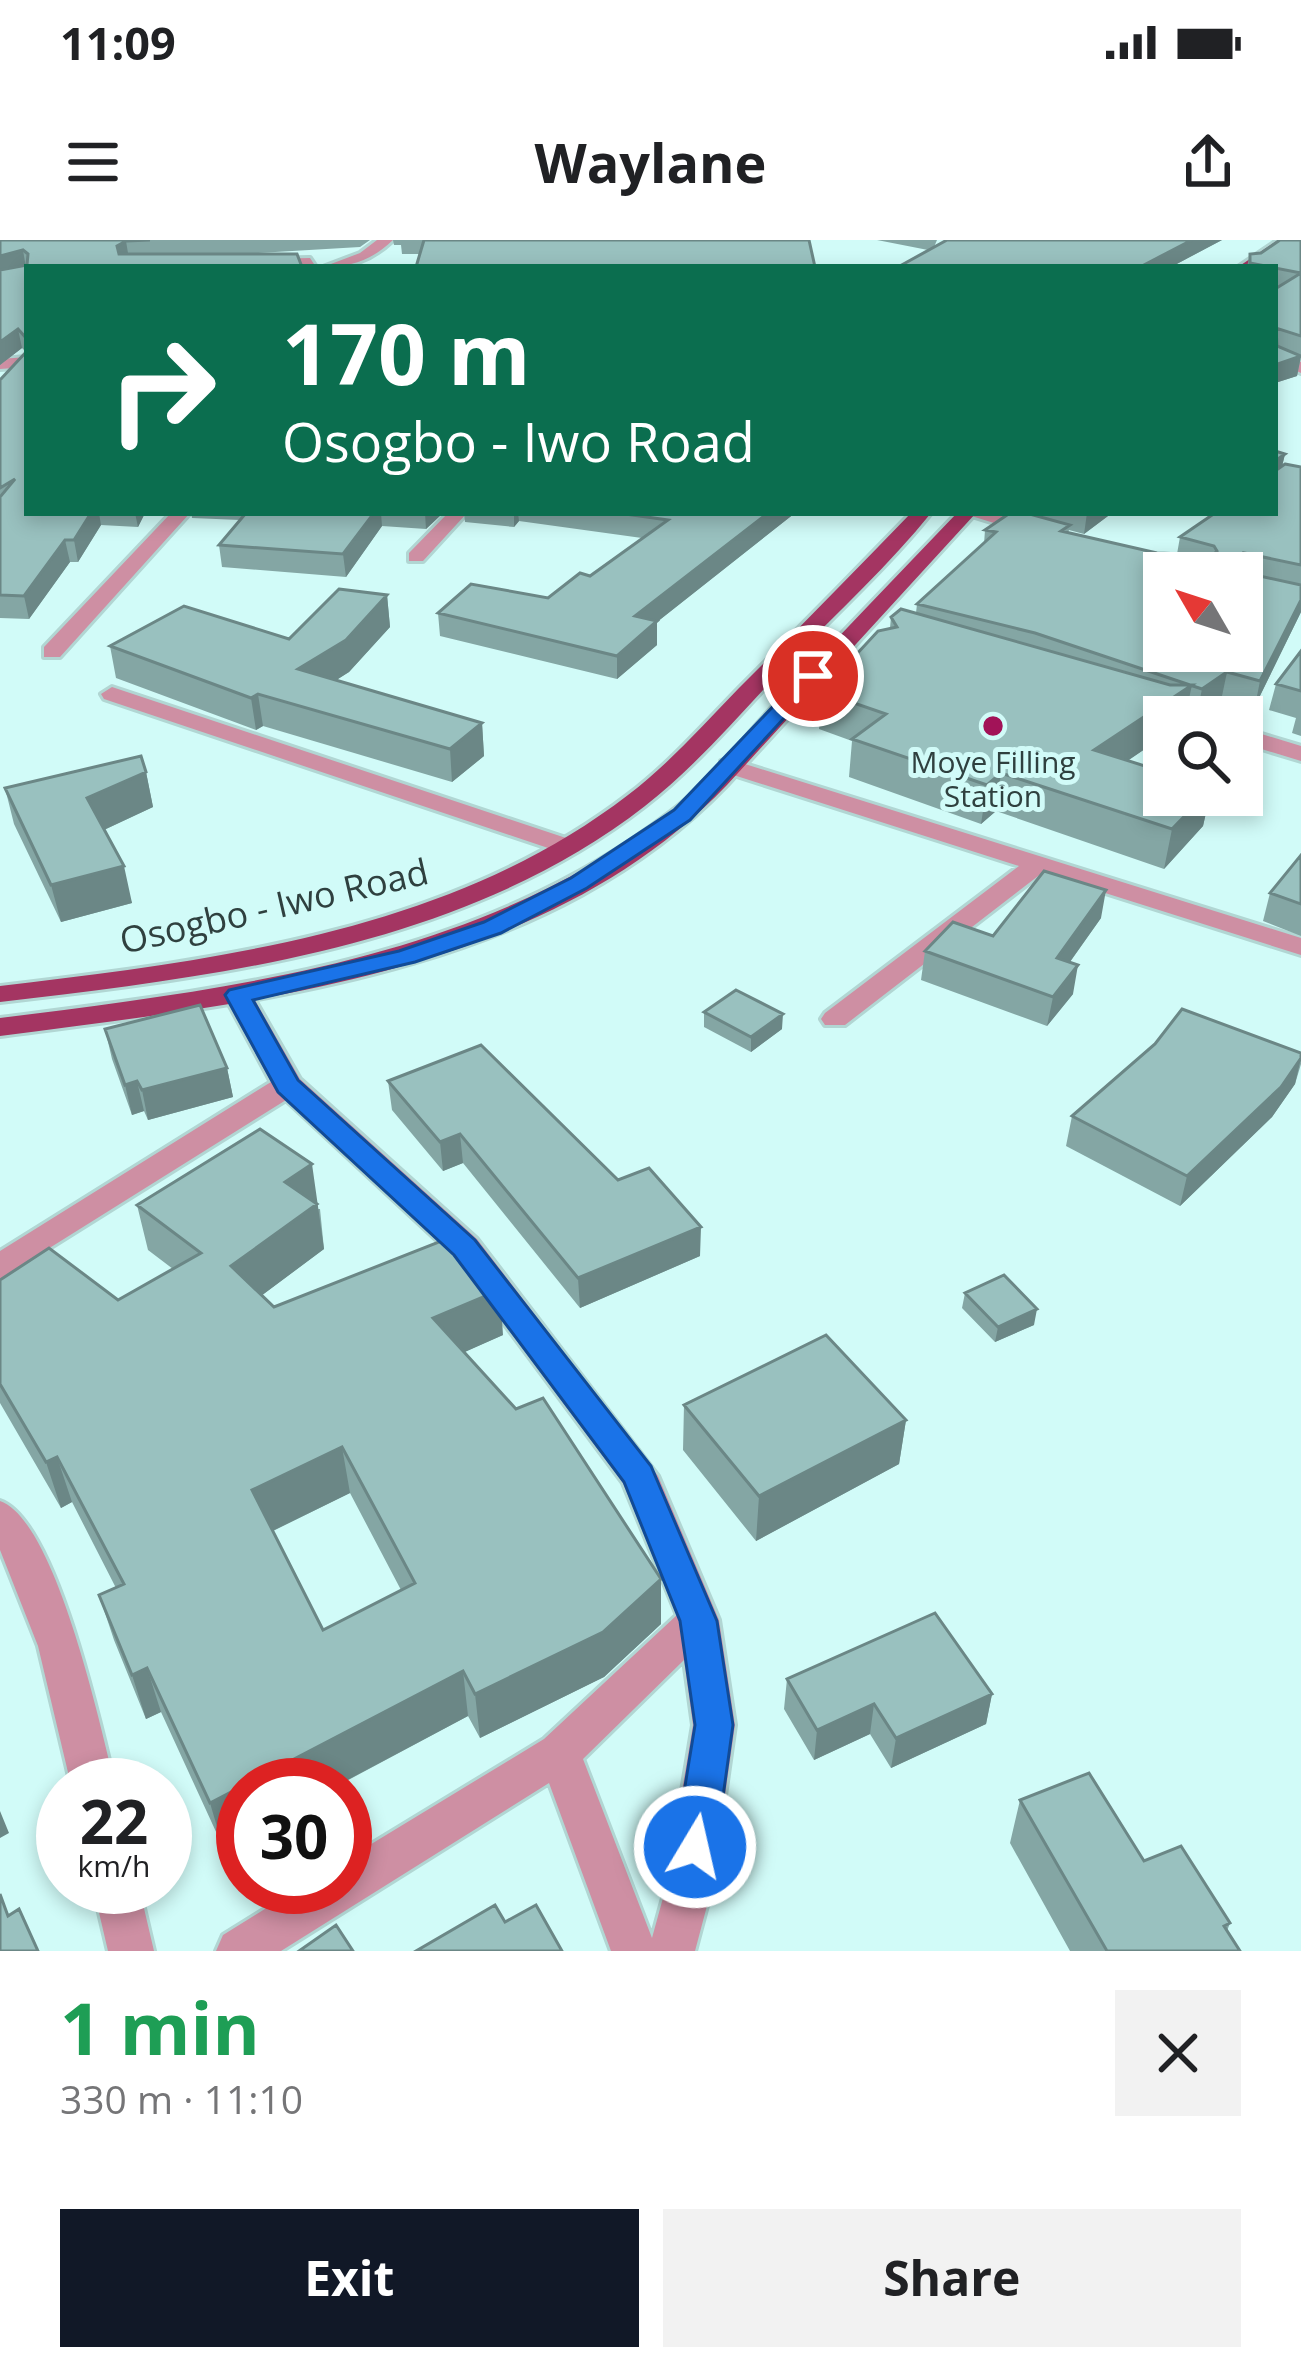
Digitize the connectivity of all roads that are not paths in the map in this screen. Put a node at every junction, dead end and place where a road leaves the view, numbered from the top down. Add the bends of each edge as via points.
1 (363, 240) edge
2 (386, 240) edge
3 (1287, 240) edge
4 (245, 264) edge
5 (310, 264) edge
6 (342, 264) edge
7 (344, 264) edge
8 (1250, 264) edge
9 (24, 365) edge
10 (0, 386) edge
11 (179, 516) edge
12 (455, 516) edge
13 (919, 516) edge
14 (966, 516) edge
15 (981, 516) edge
16 (1062, 537) edge
17 (416, 557) dead end
18 (52, 652) dead end
19 (112, 694) dead end
20 (782, 710) junction
21 (833, 714) edge
22 (1263, 742) edge
23 (1301, 754) edge
24 (729, 766) junction
25 (568, 847) junction
26 (1039, 863) junction
27 (1301, 947) edge
28 (0, 994) edge
29 (238, 995) junction
30 (835, 1019) dead end
31 (0, 1028) edge
32 (288, 1085) junction
33 (0, 1267) edge
34 (0, 1516) edge
35 (699, 1621) junction
36 (559, 1753) junction
37 (87, 1758) edge
38 (372, 1869) edge
39 (122, 1914) edge
40 (299, 1914) edge
41 (131, 1951) edge
42 (239, 1951) edge
43 (634, 1951) edge
44 (673, 1951) edge

1 - 6 street
2 - 7 street
3 - 8 main road
4 - 5 street
9 - 10 street
11 - 18 street
12 - 17 street
13 - 25 main road, Osogbo - Iwo Road via 689,754
14 - 20 main road, Osogbo - Iwo Road via 864,637
15 - 16 street
19 - 25 street
20 - 21 lane
20 - 24 main road, Osogbo - Iwo Road
22 - 23 street
24 - 26 street
24 - 29 main road, Osogbo - Iwo Road via 629,854 492,928 406,957
25 - 28 main road, Osogbo - Iwo Road via 406,919 231,960
26 - 27 street
26 - 30 street
29 - 31 main road, Osogbo - Iwo Road
29 - 32 street
32 - 33 street
32 - 35 street via 465,1247 639,1476
34 - 37 street via 65,1666
35 - 36 street
35 - 44 street via 714,1725
36 - 38 street
36 - 43 street
39 - 41 street
40 - 42 street

